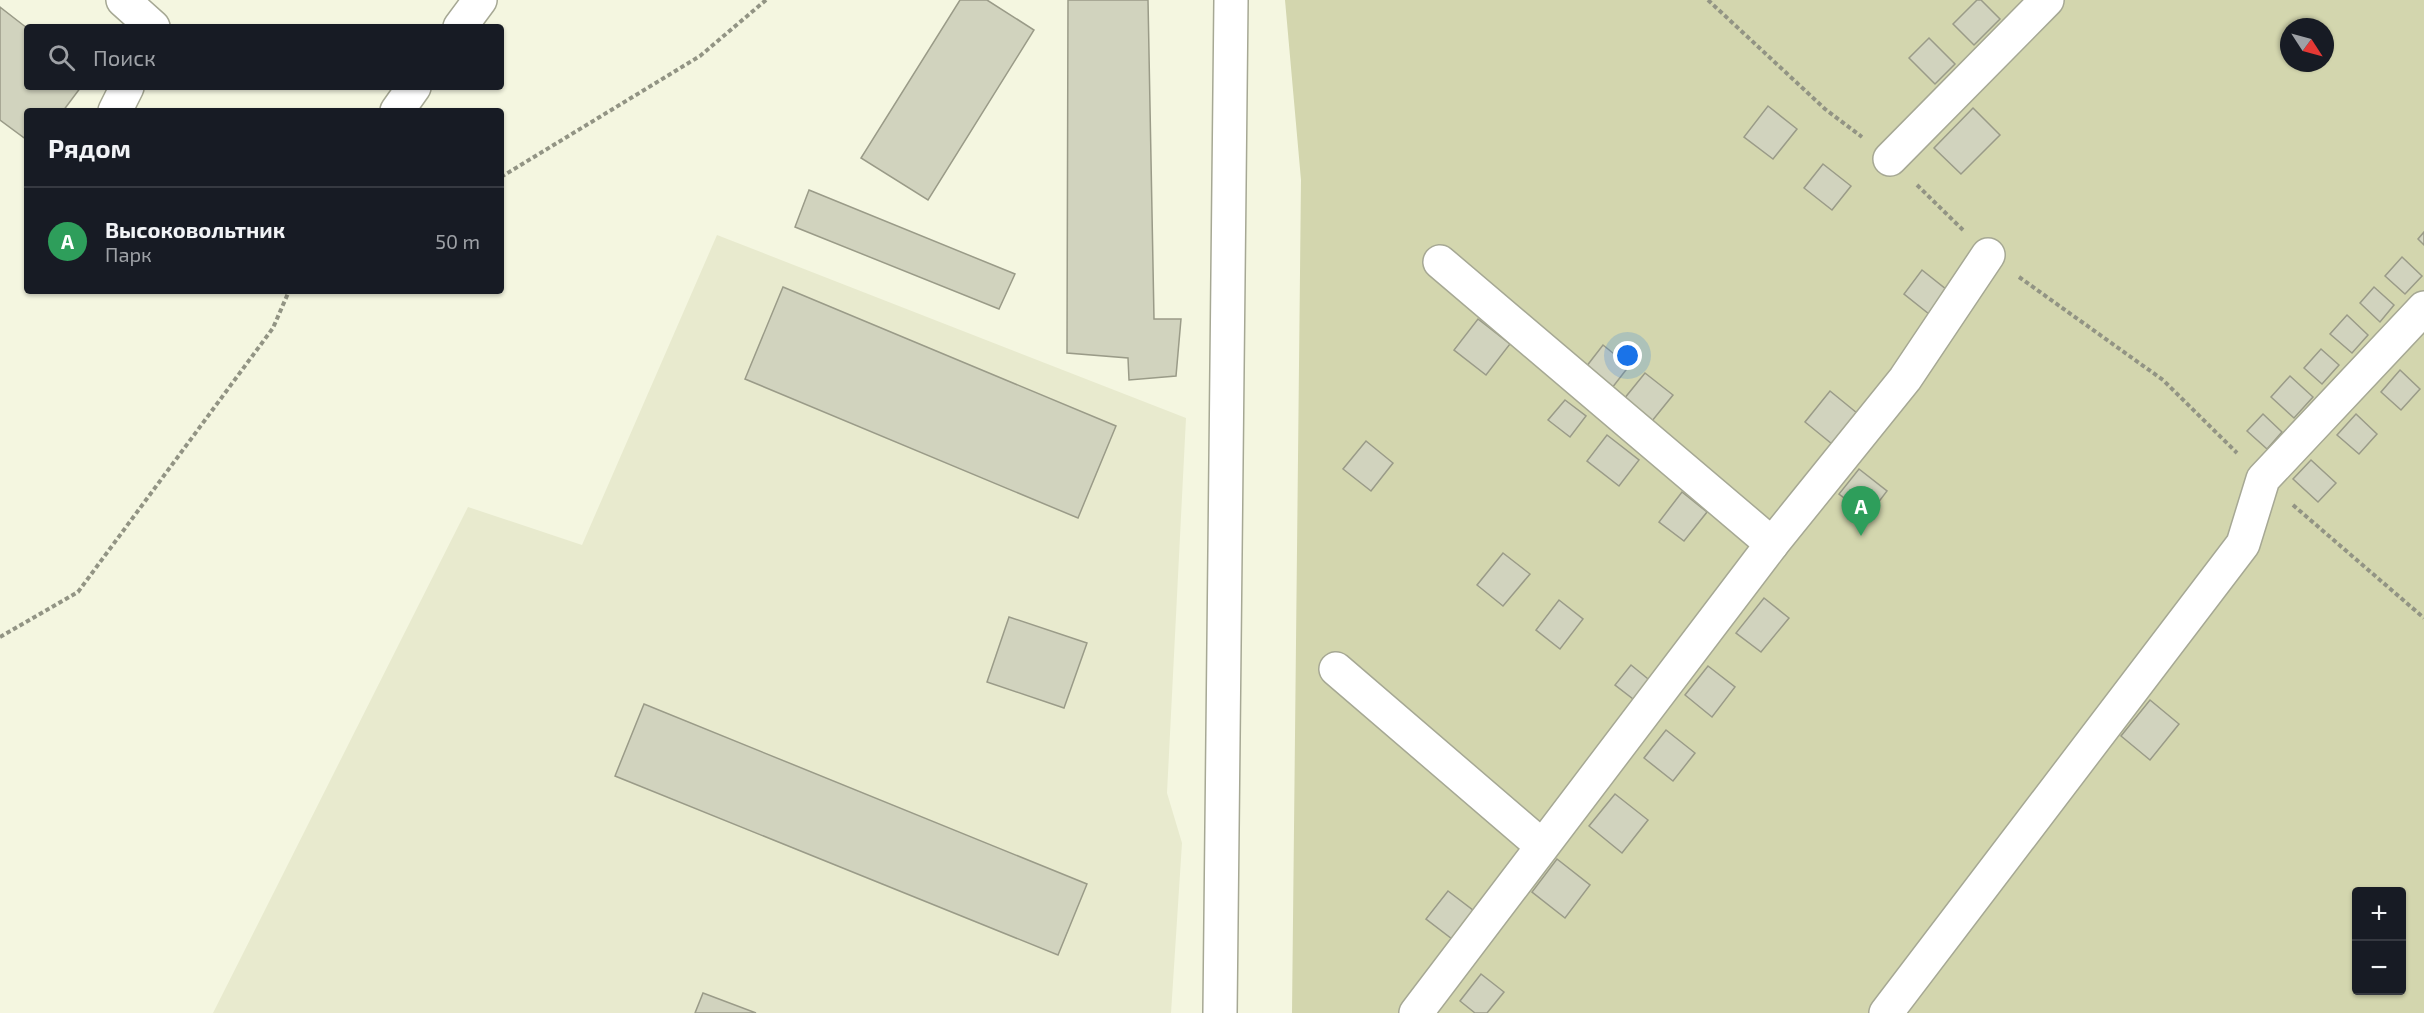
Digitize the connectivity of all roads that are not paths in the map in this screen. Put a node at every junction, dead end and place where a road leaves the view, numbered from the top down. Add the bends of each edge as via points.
1 (123, 0) edge
2 (480, 0) edge
3 (1231, 0) edge
4 (2047, 0) edge
5 (150, 24) edge
6 (462, 24) edge
7 (126, 90) edge
8 (412, 90) edge
9 (116, 108) edge
10 (399, 108) edge
11 (1890, 159) road end
12 (1988, 255) road end
13 (1440, 262) dead end
14 (2424, 308) edge
15 (1772, 544) junction
16 (1336, 669) dead end
17 (1542, 846) junction
18 (1220, 1013) edge
19 (1416, 1013) edge
20 (1886, 1013) edge

1 - 5 street
2 - 6 street
3 - 18 street
4 - 11 street
7 - 9 street
8 - 10 street
12 - 15 street via 1905,379
13 - 15 street
14 - 20 street via 2263,480 2242,544
15 - 17 street
16 - 17 street
17 - 19 street

